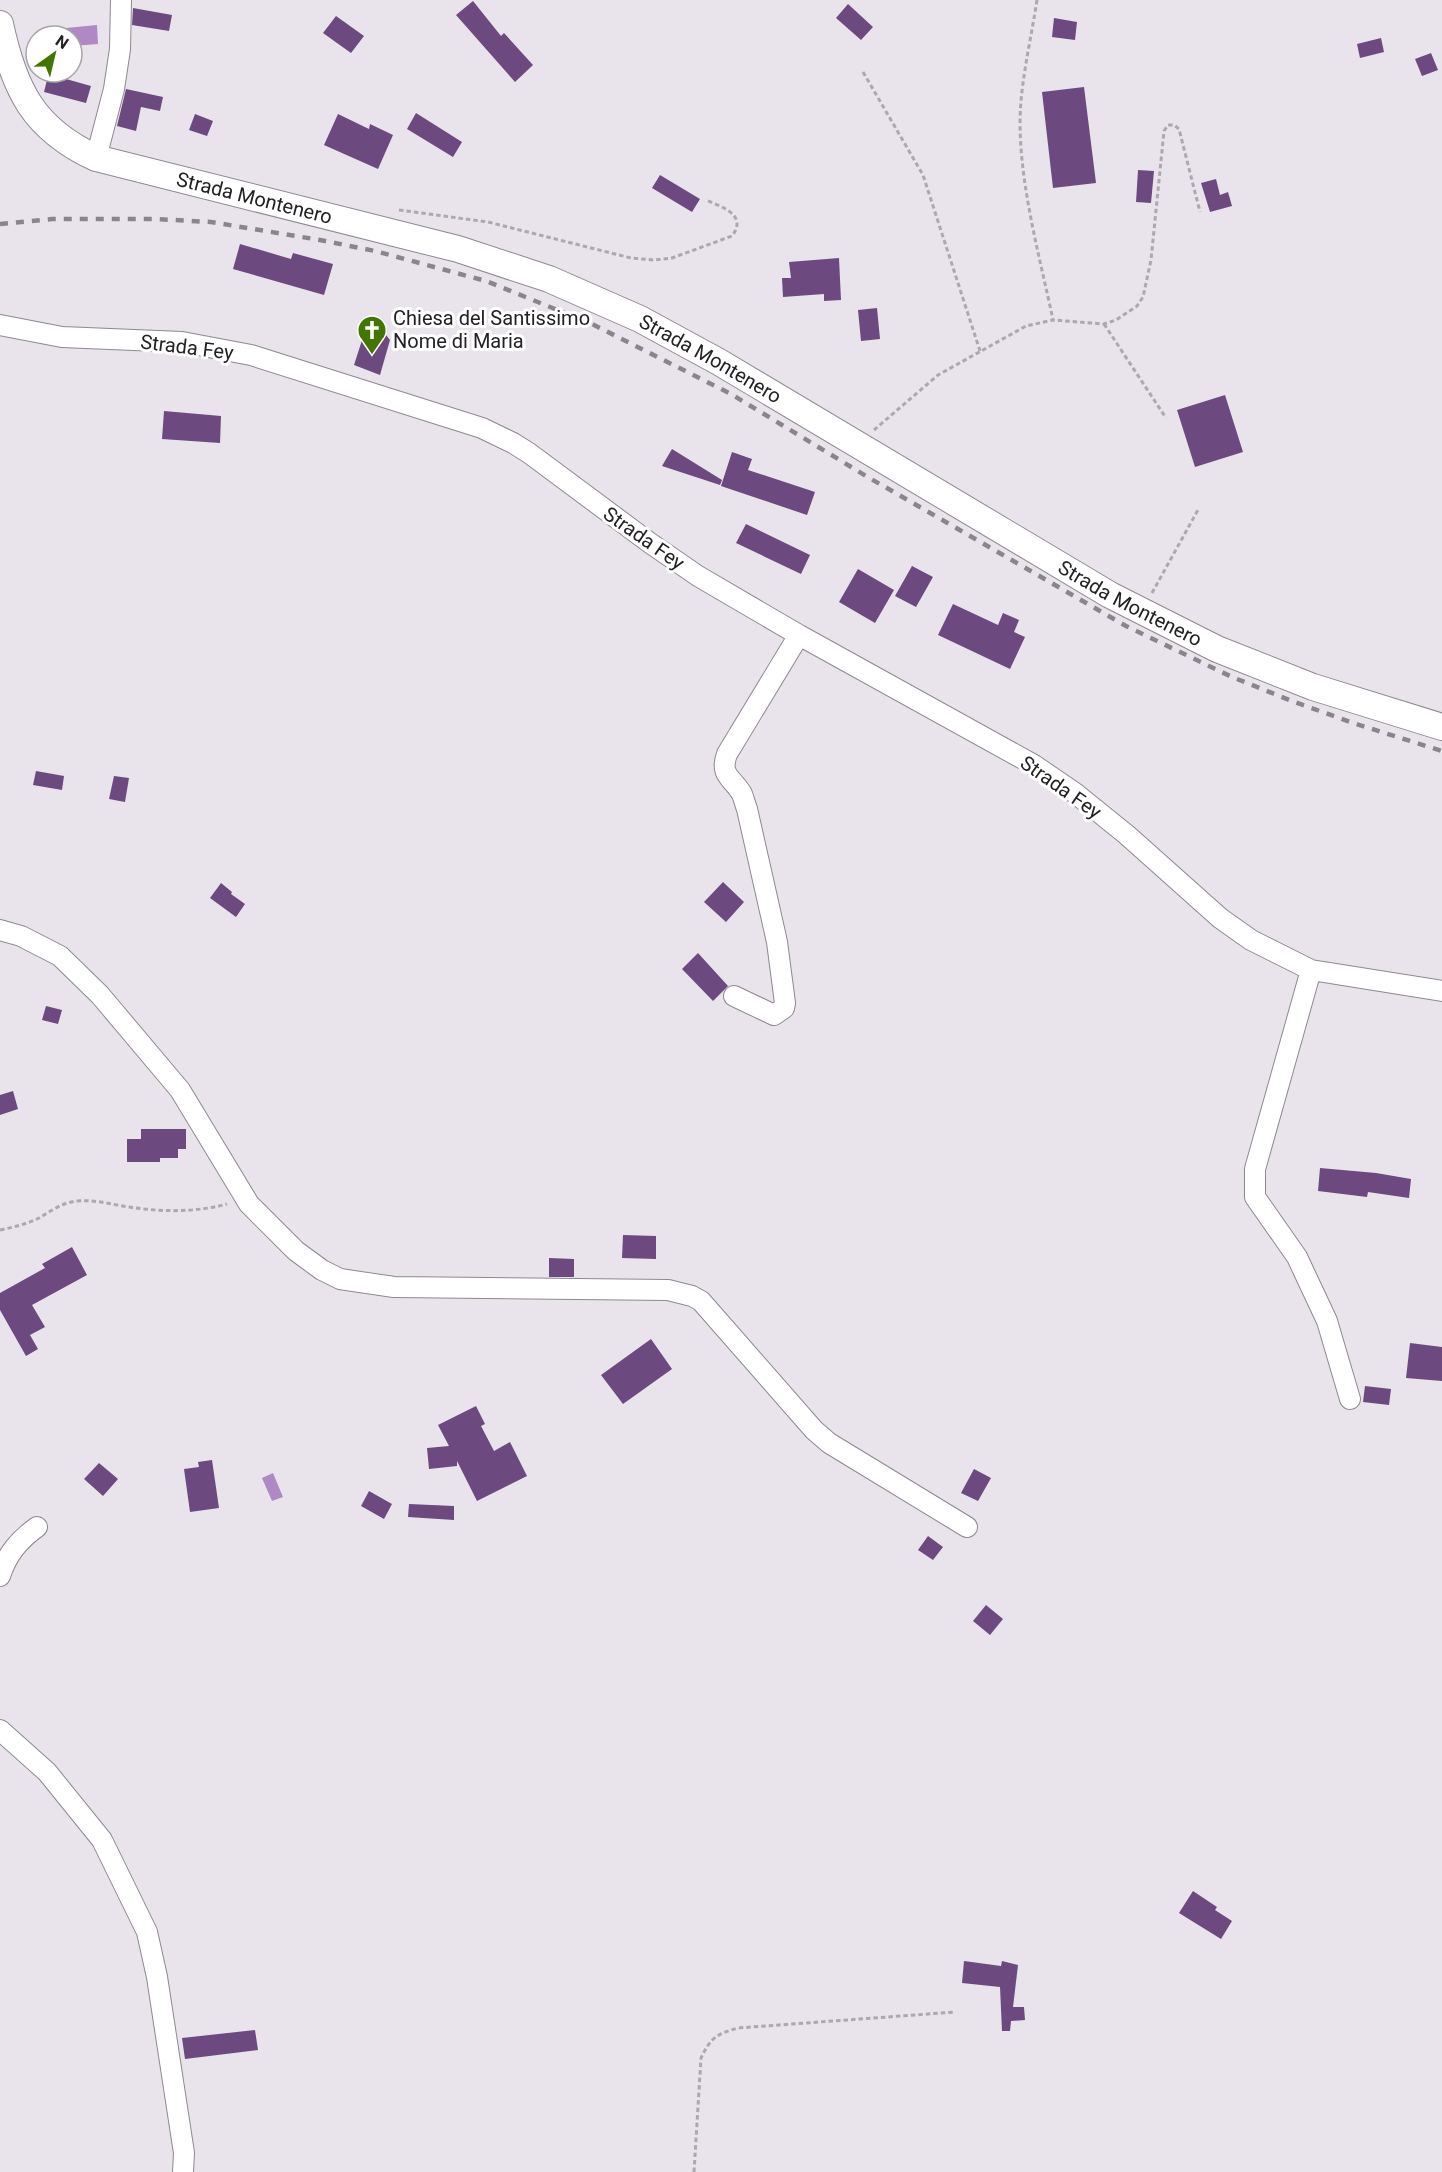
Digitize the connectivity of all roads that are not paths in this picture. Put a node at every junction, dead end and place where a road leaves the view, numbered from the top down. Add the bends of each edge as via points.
1 (121, 0) edge
2 (0, 24) edge
3 (96, 158) junction
4 (0, 325) edge
5 (799, 635) junction
6 (1442, 728) edge
7 (0, 930) edge
8 (1311, 970) junction
9 (1442, 991) edge
10 (734, 996) dead end
11 (1350, 1399) dead end
12 (37, 1527) dead end
13 (966, 1527) dead end
14 (0, 1575) edge
15 (0, 1730) edge
16 (183, 2172) edge

1 - 3 street via 114,89
2 - 3 main road, Strada Montenero via 13,72 37,117 73,148
3 - 6 main road, Strada Montenero via 458,249 549,279 690,346 1110,596 1218,650 1313,687
4 - 5 street, Strada Fey via 62,337 216,347 482,428 529,453 698,576
5 - 8 street, Strada Fey via 1034,765 1075,793 1220,918 1251,940
5 - 10 street via 724,764 725,773 747,808 777,942 785,1003 774,1015
7 - 13 street via 21,936 60,957 100,994 180,1090 248,1201 296,1251 322,1270 340,1279 394,1287 668,1290 692,1296 701,1301 829,1443
8 - 9 street, Strada Fey
8 - 11 street via 1255,1169 1255,1197 1296,1257 1327,1321
12 - 14 street via 5,1559
15 - 16 street via 47,1772 102,1840 147,1932 184,2153

